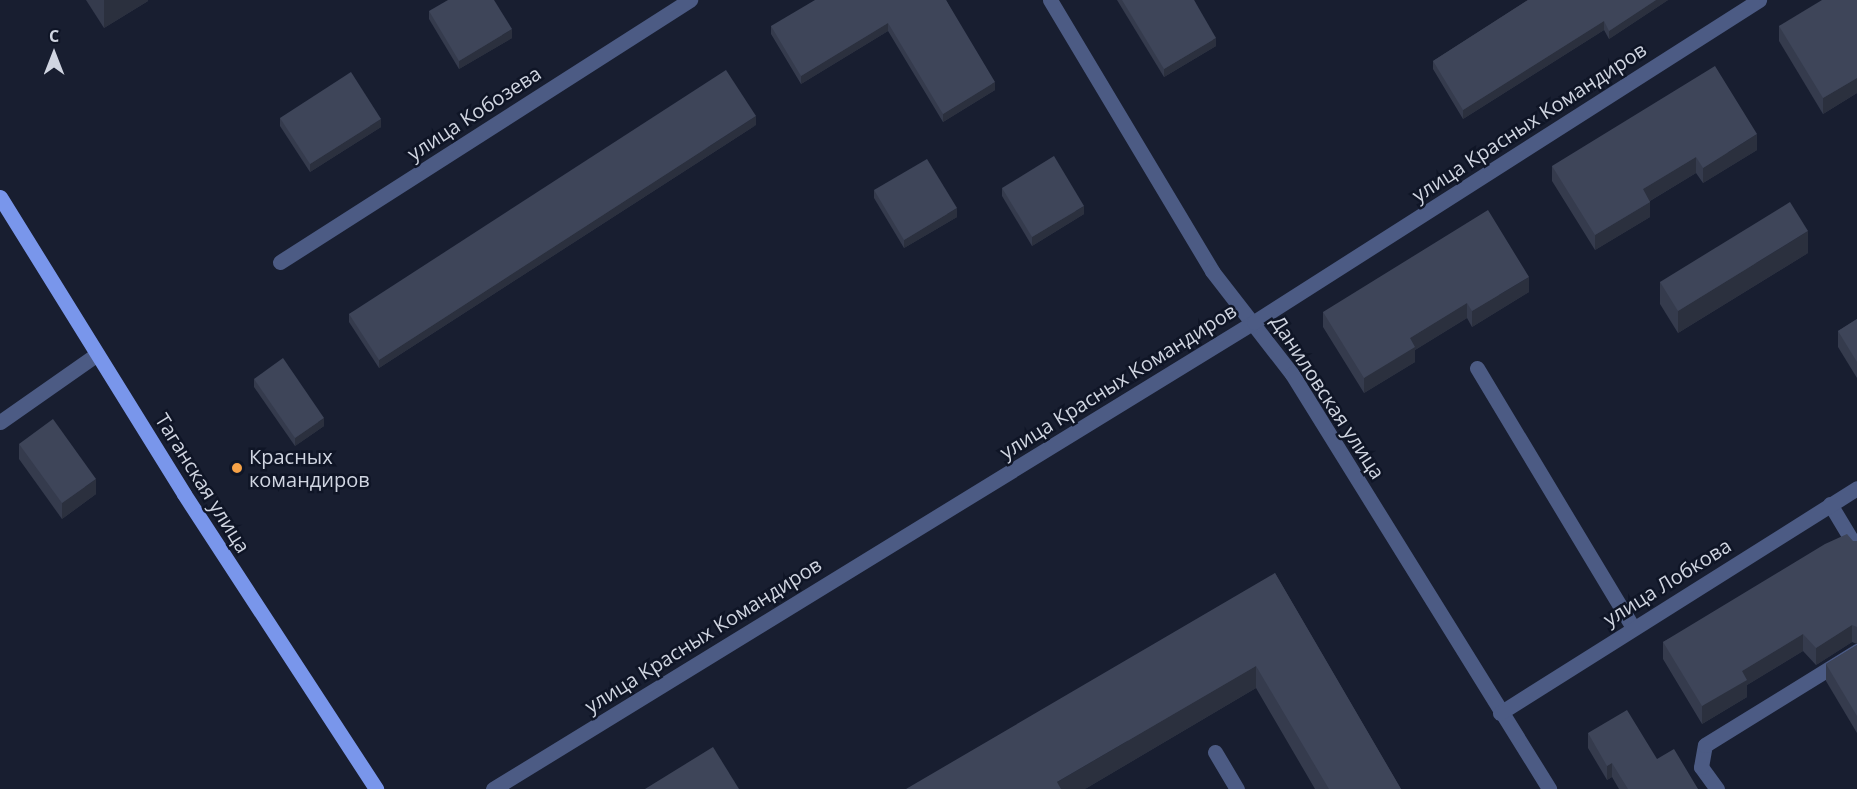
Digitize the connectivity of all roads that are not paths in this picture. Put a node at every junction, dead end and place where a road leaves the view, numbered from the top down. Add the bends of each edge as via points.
1 (690, 0) edge
2 (1050, 0) edge
3 (1760, 0) edge
4 (0, 197) edge
5 (280, 262) dead end
6 (1254, 322) junction
7 (97, 354) junction
8 (1477, 368) dead end
9 (0, 422) edge
10 (1857, 488) edge
11 (1830, 504) junction
12 (1857, 549) edge
13 (1634, 628) junction
14 (1857, 651) edge
15 (1500, 713) junction
16 (1215, 752) dead end
17 (376, 789) edge
18 (493, 789) edge
19 (1237, 789) edge
20 (1549, 789) edge
21 (1717, 789) edge

1 - 5 street, улица Кобозева
2 - 6 street, Даниловская улица via 1212,271
3 - 6 street, улица Красных Командиров
4 - 7 main road, Таганская улица
6 - 15 street, Даниловская улица via 1292,374
6 - 18 street, улица Красных Командиров
7 - 9 street
7 - 17 main road, Таганская улица
8 - 13 street
10 - 11 street, улица Лобкова
11 - 12 street
11 - 13 street, улица Лобкова
13 - 15 street, улица Лобкова
14 - 21 street via 1705,745 1701,767
15 - 20 street, Даниловская улица
16 - 19 street

